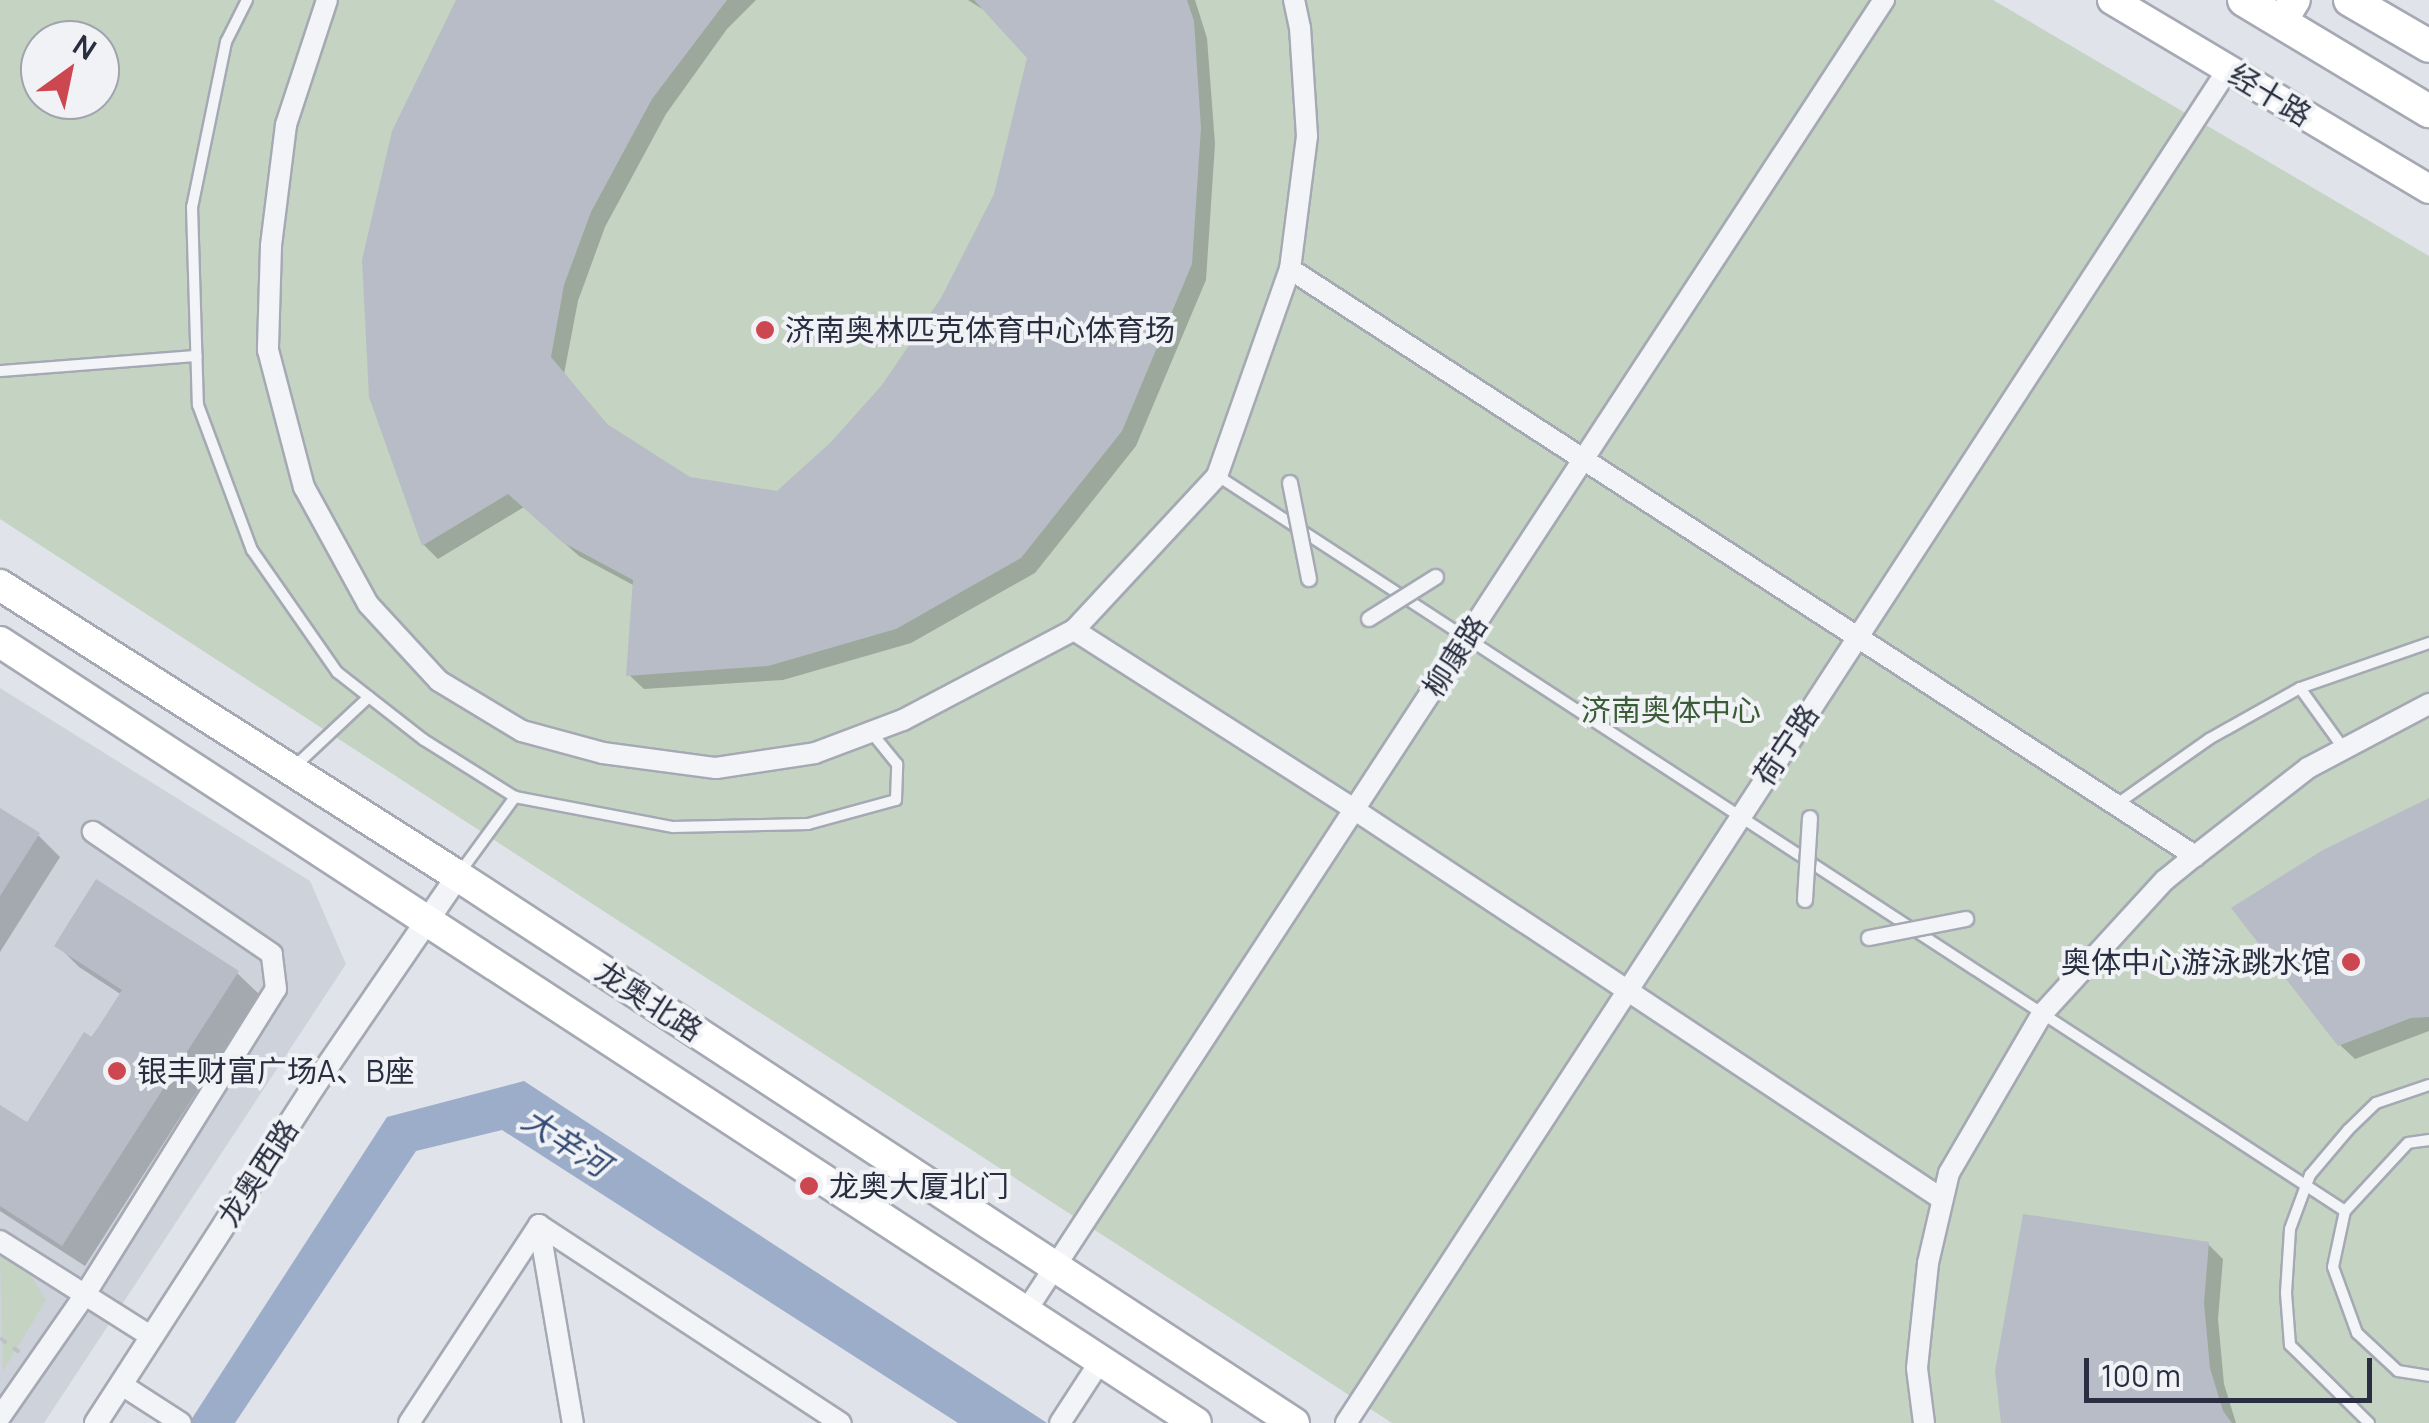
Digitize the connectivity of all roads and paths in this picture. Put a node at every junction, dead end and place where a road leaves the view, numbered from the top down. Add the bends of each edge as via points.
1 (247, 0) edge
2 (327, 0) edge
3 (1294, 0) edge
4 (1884, 0) edge
5 (2112, 0) edge
6 (2244, 0) edge
7 (2350, 0) edge
8 (2288, 11) edge
9 (2429, 46) edge
10 (2228, 70) junction
11 (2429, 111) edge
12 (2429, 189) edge
13 (1290, 269) junction
14 (196, 356) junction
15 (0, 372) edge
16 (1583, 459) junction
17 (1217, 476) junction
18 (1290, 482) dead end
19 (1436, 577) dead end
20 (1309, 579) dead end
21 (0, 585) edge
22 (1369, 619) dead end
23 (1074, 630) junction
24 (1858, 637) junction
25 (1466, 638) junction
26 (0, 642) edge
27 (2429, 643) edge
28 (2300, 688) junction
29 (369, 696) junction
30 (2429, 704) edge
31 (871, 732) junction
32 (2344, 749) junction
33 (292, 770) junction
34 (515, 797) junction
35 (2118, 804) junction
36 (1355, 810) junction
37 (1739, 816) junction
38 (1810, 818) dead end
39 (92, 832) dead end
40 (2195, 856) junction
41 (458, 876) junction
42 (1804, 900) dead end
43 (429, 919) junction
44 (1966, 919) dead end
45 (1869, 938) dead end
46 (1626, 991) junction
47 (2042, 1014) junction
48 (2429, 1085) edge
49 (2429, 1140) edge
50 (2306, 1186) junction
51 (1942, 1200) junction
52 (2345, 1211) junction
53 (539, 1225) junction
54 (0, 1241) edge
55 (1054, 1267) junction
56 (84, 1296) junction
57 (1026, 1311) junction
58 (152, 1337) junction
59 (0, 1338) edge
60 (1101, 1360) junction
61 (37, 1364) junction
62 (2429, 1376) edge
63 (122, 1385) junction
64 (0, 1417) edge
65 (96, 1423) edge
66 (180, 1423) edge
67 (410, 1423) edge
68 (573, 1423) edge
69 (841, 1423) edge
70 (1060, 1423) edge
71 (1196, 1423) edge
72 (1294, 1423) edge
73 (1346, 1423) edge
74 (1924, 1423) edge
75 (2369, 1423) edge

1 - 14 lane via 226,42 192,206
2 - 31 street via 286,125 271,246 268,350 304,487 368,604 438,682 522,731 603,753 716,768 815,753
3 - 13 street via 1308,136
4 - 16 street, 柳康路
5 - 10 main road, 经十路
6 - 8 highway
7 - 9 highway
8 - 11 highway
10 - 12 main road, 经十路
10 - 24 street, 荷宁路
13 - 16 street
13 - 17 street
14 - 15 lane
14 - 29 lane via 198,405 252,550 337,672
16 - 24 street
16 - 25 street, 柳康路
17 - 23 street
17 - 25 lane
18 - 20 street, bridge
19 - 22 street, bridge
21 - 33 main road, 龙奥北路
23 - 31 street
23 - 36 street
24 - 35 street
24 - 37 street, 荷宁路
25 - 36 street, 柳康路
25 - 37 lane
26 - 43 main road, 龙奥北路
27 - 28 lane
28 - 32 lane
28 - 35 lane via 2209,739
29 - 33 lane
29 - 34 lane
30 - 32 street
31 - 34 lane via 896,764 896,800 808,824 673,826
32 - 40 street via 2308,768
33 - 41 main road, 龙奥北路
34 - 41 lane
35 - 40 street
36 - 46 street
36 - 55 street, 柳康路
37 - 46 street, 荷宁路
37 - 47 lane
38 - 42 street, bridge
39 - 56 street via 272,954 276,989
40 - 47 street
41 - 43 street, 龙奥西路
41 - 55 main road, 龙奥北路
43 - 57 main road, 龙奥北路
43 - 58 street, 龙奥西路
44 - 45 street, bridge
46 - 51 street
46 - 73 street, 荷宁路
47 - 50 lane
47 - 51 street via 1949,1173
48 - 50 lane via 2376,1103
49 - 52 lane via 2408,1143
50 - 52 lane
50 - 75 lane via 2290,1229 2290,1345
51 - 74 street via 1917,1368
52 - 62 lane via 2333,1268 2357,1333 2398,1371
53 - 67 street
53 - 68 street
53 - 69 street
54 - 56 street
55 - 57 street, 柳康路
55 - 72 main road, 龙奥北路
56 - 58 street
56 - 61 street
57 - 60 main road, 龙奥北路
58 - 63 street, 龙奥西路
59 - 61 path
60 - 70 street
60 - 71 main road, 龙奥北路
61 - 64 street
63 - 65 street, 龙奥西路
63 - 66 street

